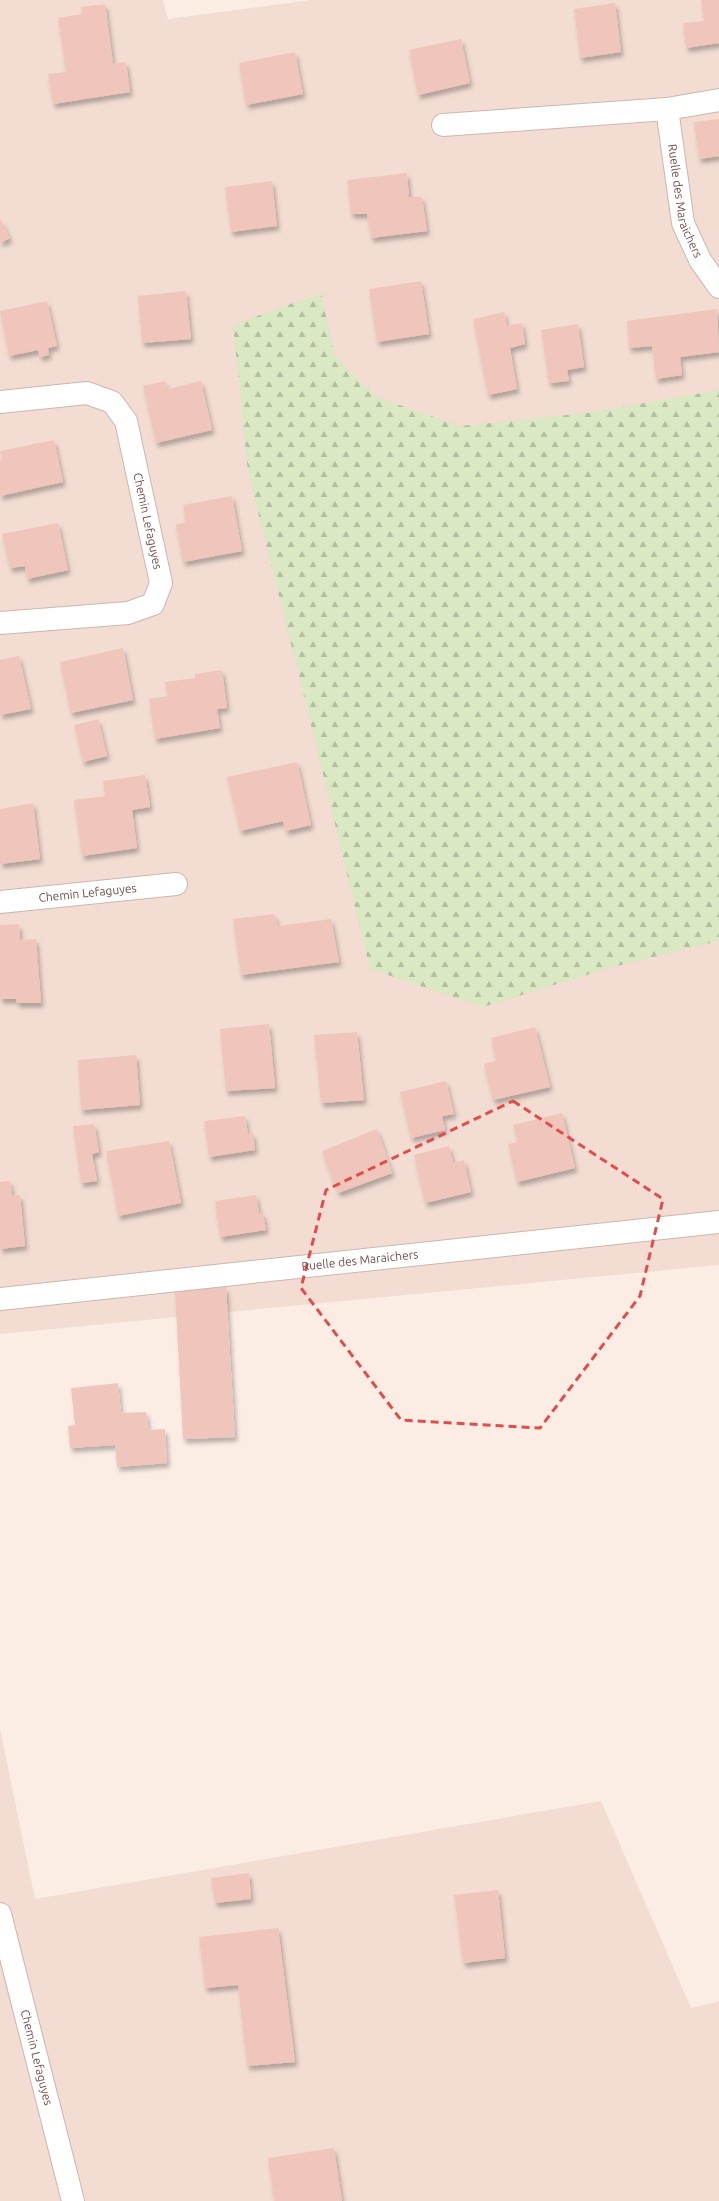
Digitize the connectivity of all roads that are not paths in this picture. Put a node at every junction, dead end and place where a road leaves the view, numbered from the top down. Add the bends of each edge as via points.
1 (719, 100) edge
2 (667, 109) junction
3 (443, 125) dead end
4 (719, 287) edge
5 (0, 402) edge
6 (0, 623) edge
7 (176, 884) dead end
8 (0, 902) edge
9 (719, 1222) edge
10 (0, 1299) edge
11 (0, 1914) edge
12 (73, 2201) edge

1 - 2 street
2 - 3 street
2 - 4 street, Ruelle des Maraichers via 683,223 700,260
5 - 6 street, Chemin Lefaguyes via 87,393 112,402 126,421 161,583 153,604 128,613
7 - 8 street, Chemin Lefaguyes
9 - 10 street, Ruelle des Maraichers
11 - 12 street, Chemin Lefaguyes

